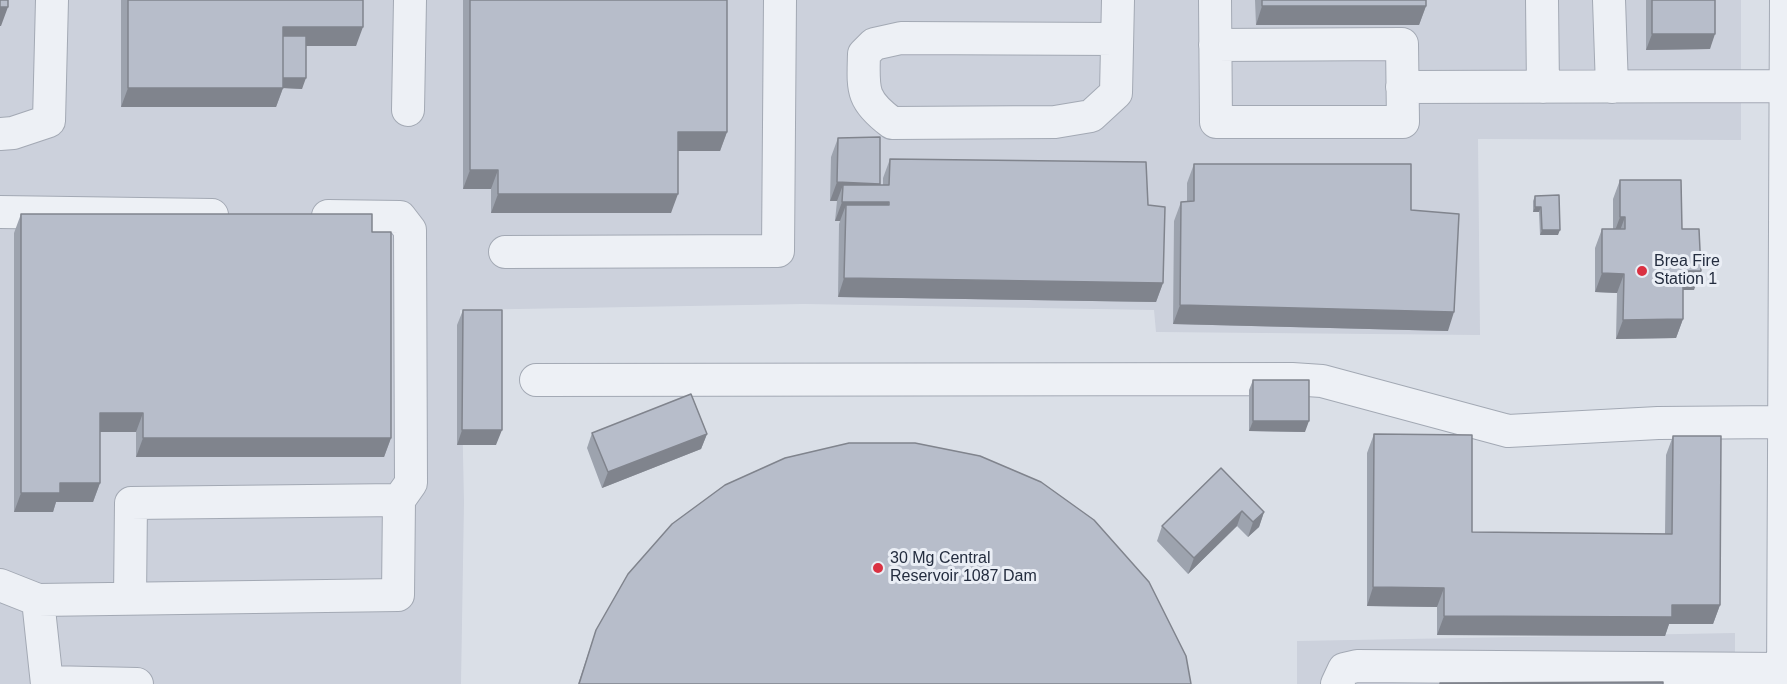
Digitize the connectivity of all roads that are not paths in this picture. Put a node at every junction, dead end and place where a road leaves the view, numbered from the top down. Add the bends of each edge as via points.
1 (52, 0) edge
2 (410, 0) edge
3 (780, 0) edge
4 (1118, 0) edge
5 (1215, 0) edge
6 (1542, 0) edge
7 (1609, 0) edge
8 (1786, 0) edge
9 (1117, 39) junction
10 (1215, 45) junction
11 (1786, 86) edge
12 (1402, 87) junction
13 (1543, 87) junction
14 (1612, 87) junction
15 (408, 110) dead end
16 (0, 134) edge
17 (0, 212) edge
18 (235, 215) edge
19 (294, 216) edge
20 (505, 252) dead end
21 (536, 380) dead end
22 (1783, 422) junction
23 (399, 500) junction
24 (1785, 544) edge
25 (0, 585) edge
26 (130, 598) junction
27 (38, 600) junction
28 (1673, 677) edge
29 (1783, 677) edge
30 (47, 683) edge
31 (137, 684) edge
32 (1337, 684) edge

1 - 16 street via 49,121
2 - 15 street
3 - 20 street via 778,251
4 - 9 street
5 - 10 street
6 - 13 street
7 - 14 street
8 - 11 street
9 - 9 street via 1116,93 1091,116 1055,122 892,123 872,109 863,88 864,54 874,44 901,38
10 - 12 street via 1402,44
10 - 12 street via 1216,122 1403,122
11 - 14 street
11 - 22 street
12 - 13 street
13 - 14 street
17 - 18 street
19 - 23 street via 400,217 410,230 411,483
21 - 22 street via 1292,379 1322,381 1508,431 1658,423
22 - 24 street
23 - 26 street via 398,595
23 - 26 street via 131,503
24 - 29 street
25 - 27 street
26 - 27 street
27 - 30 street
28 - 29 street
28 - 32 street via 1358,666 1344,669
30 - 31 street

